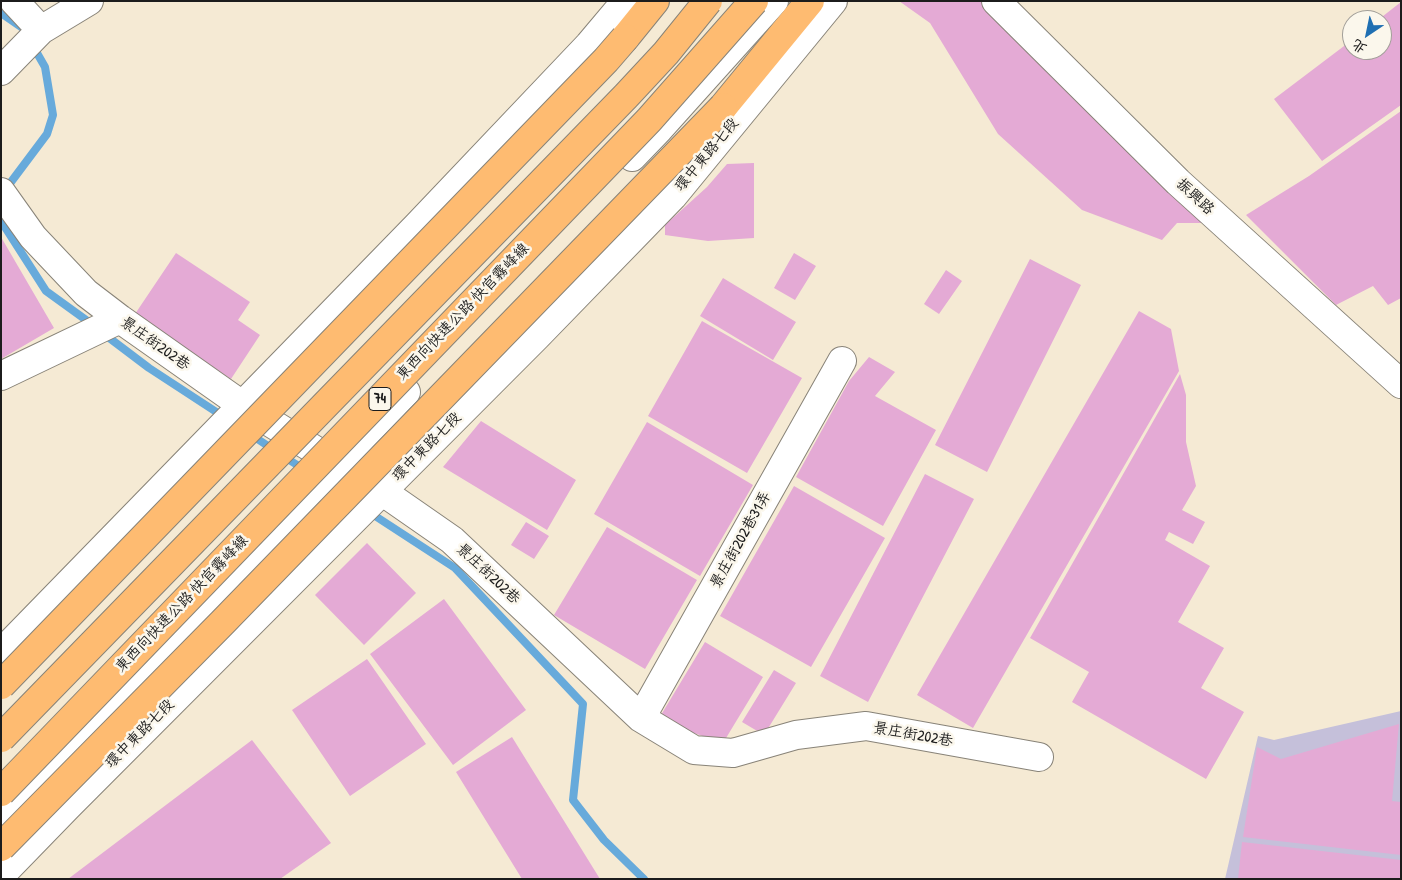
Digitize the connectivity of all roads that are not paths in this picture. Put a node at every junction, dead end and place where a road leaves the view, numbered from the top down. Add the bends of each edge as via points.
1 (14, 1) edge
2 (89, 1) edge
3 (626, 1) edge
4 (655, 1) edge
5 (694, 1) edge
6 (708, 1) edge
7 (754, 1) edge
8 (774, 1) edge
9 (810, 1) edge
10 (833, 1) edge
11 (996, 1) edge
12 (41, 30) junction
13 (1, 71) edge
14 (1, 192) edge
15 (120, 319) junction
16 (842, 361) dead end
17 (1, 376) edge
18 (1401, 384) edge
19 (242, 404) junction
20 (277, 443) junction
21 (326, 476) junction
22 (383, 492) junction
23 (1, 653) edge
24 (1, 685) edge
25 (641, 718) junction
26 (1, 725) edge
27 (1, 738) edge
28 (1039, 757) dead end
29 (1, 792) edge
30 (1, 812) edge
31 (1, 847) edge
32 (1, 875) edge

1 - 12 street
2 - 12 street
3 - 19 street via 589,45
4 - 24 highway, bridge via 606,60
5 - 20 street via 660,44
6 - 27 highway, 74, bridge via 626,96
7 - 29 highway, 東西向快速公路 快官霧峰線 / 74, bridge via 649,120
8 - 21 street via 659,129
9 - 31 highway, bridge via 723,107
10 - 22 street, 環中東路七段 via 673,196
11 - 18 street, 振興路 via 1178,182
12 - 13 street
14 - 15 street, 景庄街202巷 via 33,237 86,293
15 - 17 street
15 - 19 street, 景庄街202巷
16 - 25 street, 景庄街202巷31弄
19 - 20 street, 景庄街202巷
19 - 23 street
20 - 21 street, 景庄街202巷
20 - 26 street
21 - 22 street, 景庄街202巷
21 - 30 street
22 - 25 street, 景庄街202巷 via 452,540
22 - 32 street, 環中東路七段
25 - 28 street, 景庄街202巷 via 694,750 733,752 796,735 866,726

